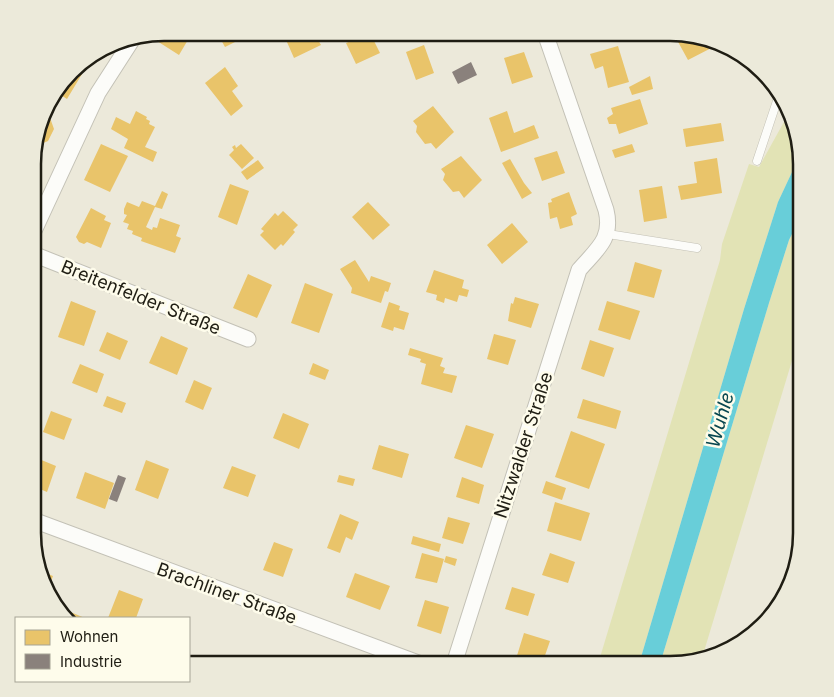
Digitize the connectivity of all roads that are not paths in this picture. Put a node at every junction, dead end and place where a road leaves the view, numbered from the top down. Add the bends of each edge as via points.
1 (548, 42) edge
2 (129, 46) edge
3 (776, 103) edge
4 (757, 161) dead end
5 (41, 198) edge
6 (608, 234) junction
7 (697, 248) dead end
8 (41, 257) edge
9 (248, 339) dead end
10 (42, 523) edge
11 (457, 655) edge
12 (399, 656) edge

1 - 6 street via 606,210
2 - 5 street via 98,93
3 - 4 lane
6 - 7 lane
6 - 11 street, Nitzwalder Straße via 580,270
8 - 9 street, Breitenfelder Straße
10 - 12 street, Brachliner Straße

